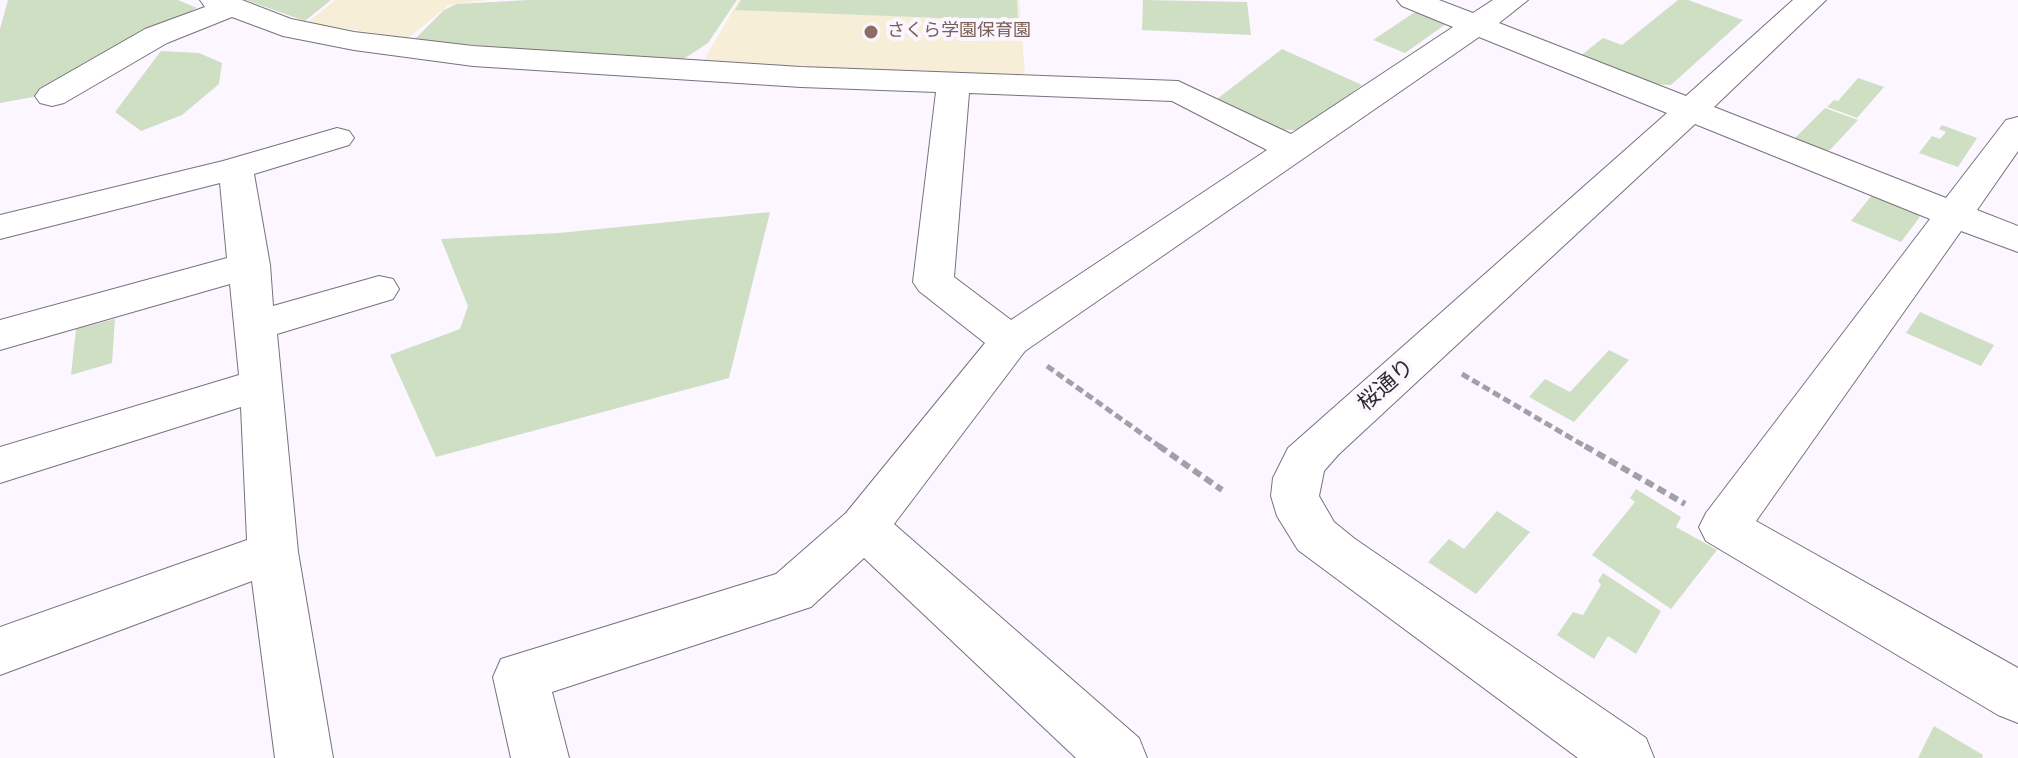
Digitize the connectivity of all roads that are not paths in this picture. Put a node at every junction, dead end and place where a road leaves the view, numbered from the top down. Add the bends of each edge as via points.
1 (1412, 0) edge
2 (1513, 0) edge
3 (1811, 0) edge
4 (223, 4) edge
5 (1476, 25) junction
6 (954, 81) junction
7 (52, 96) dead end
8 (1689, 109) junction
9 (2018, 127) edge
10 (337, 138) dead end
11 (1293, 149) junction
12 (231, 170) junction
13 (1955, 215) junction
14 (0, 227) edge
15 (2018, 240) edge
16 (250, 265) junction
17 (379, 289) dead end
18 (256, 326) junction
19 (0, 335) edge
20 (1010, 341) junction
21 (262, 384) junction
22 (0, 465) edge
23 (864, 527) junction
24 (273, 552) junction
25 (0, 651) edge
26 (2018, 697) edge
27 (534, 736) edge
28 (298, 756) edge
29 (1118, 758) edge
30 (1625, 758) edge

1 - 5 street
2 - 5 street
3 - 8 street, 桜通り
4 - 6 street via 283,27 473,56
4 - 7 street
5 - 8 street
5 - 11 street
6 - 11 street via 1178,91
6 - 20 street via 933,282
8 - 13 street
8 - 30 street, 桜通り via 1323,442 1305,461 1295,496 1316,536 1337,554
9 - 13 street
10 - 12 street
11 - 20 street
12 - 14 street
12 - 16 street via 237,176
13 - 15 street
13 - 26 street via 1724,527
16 - 18 street
16 - 19 street
17 - 18 street
18 - 21 street
20 - 23 street
21 - 22 street
21 - 24 street
23 - 27 street via 793,591 521,677
23 - 29 street
24 - 25 street
24 - 28 street

